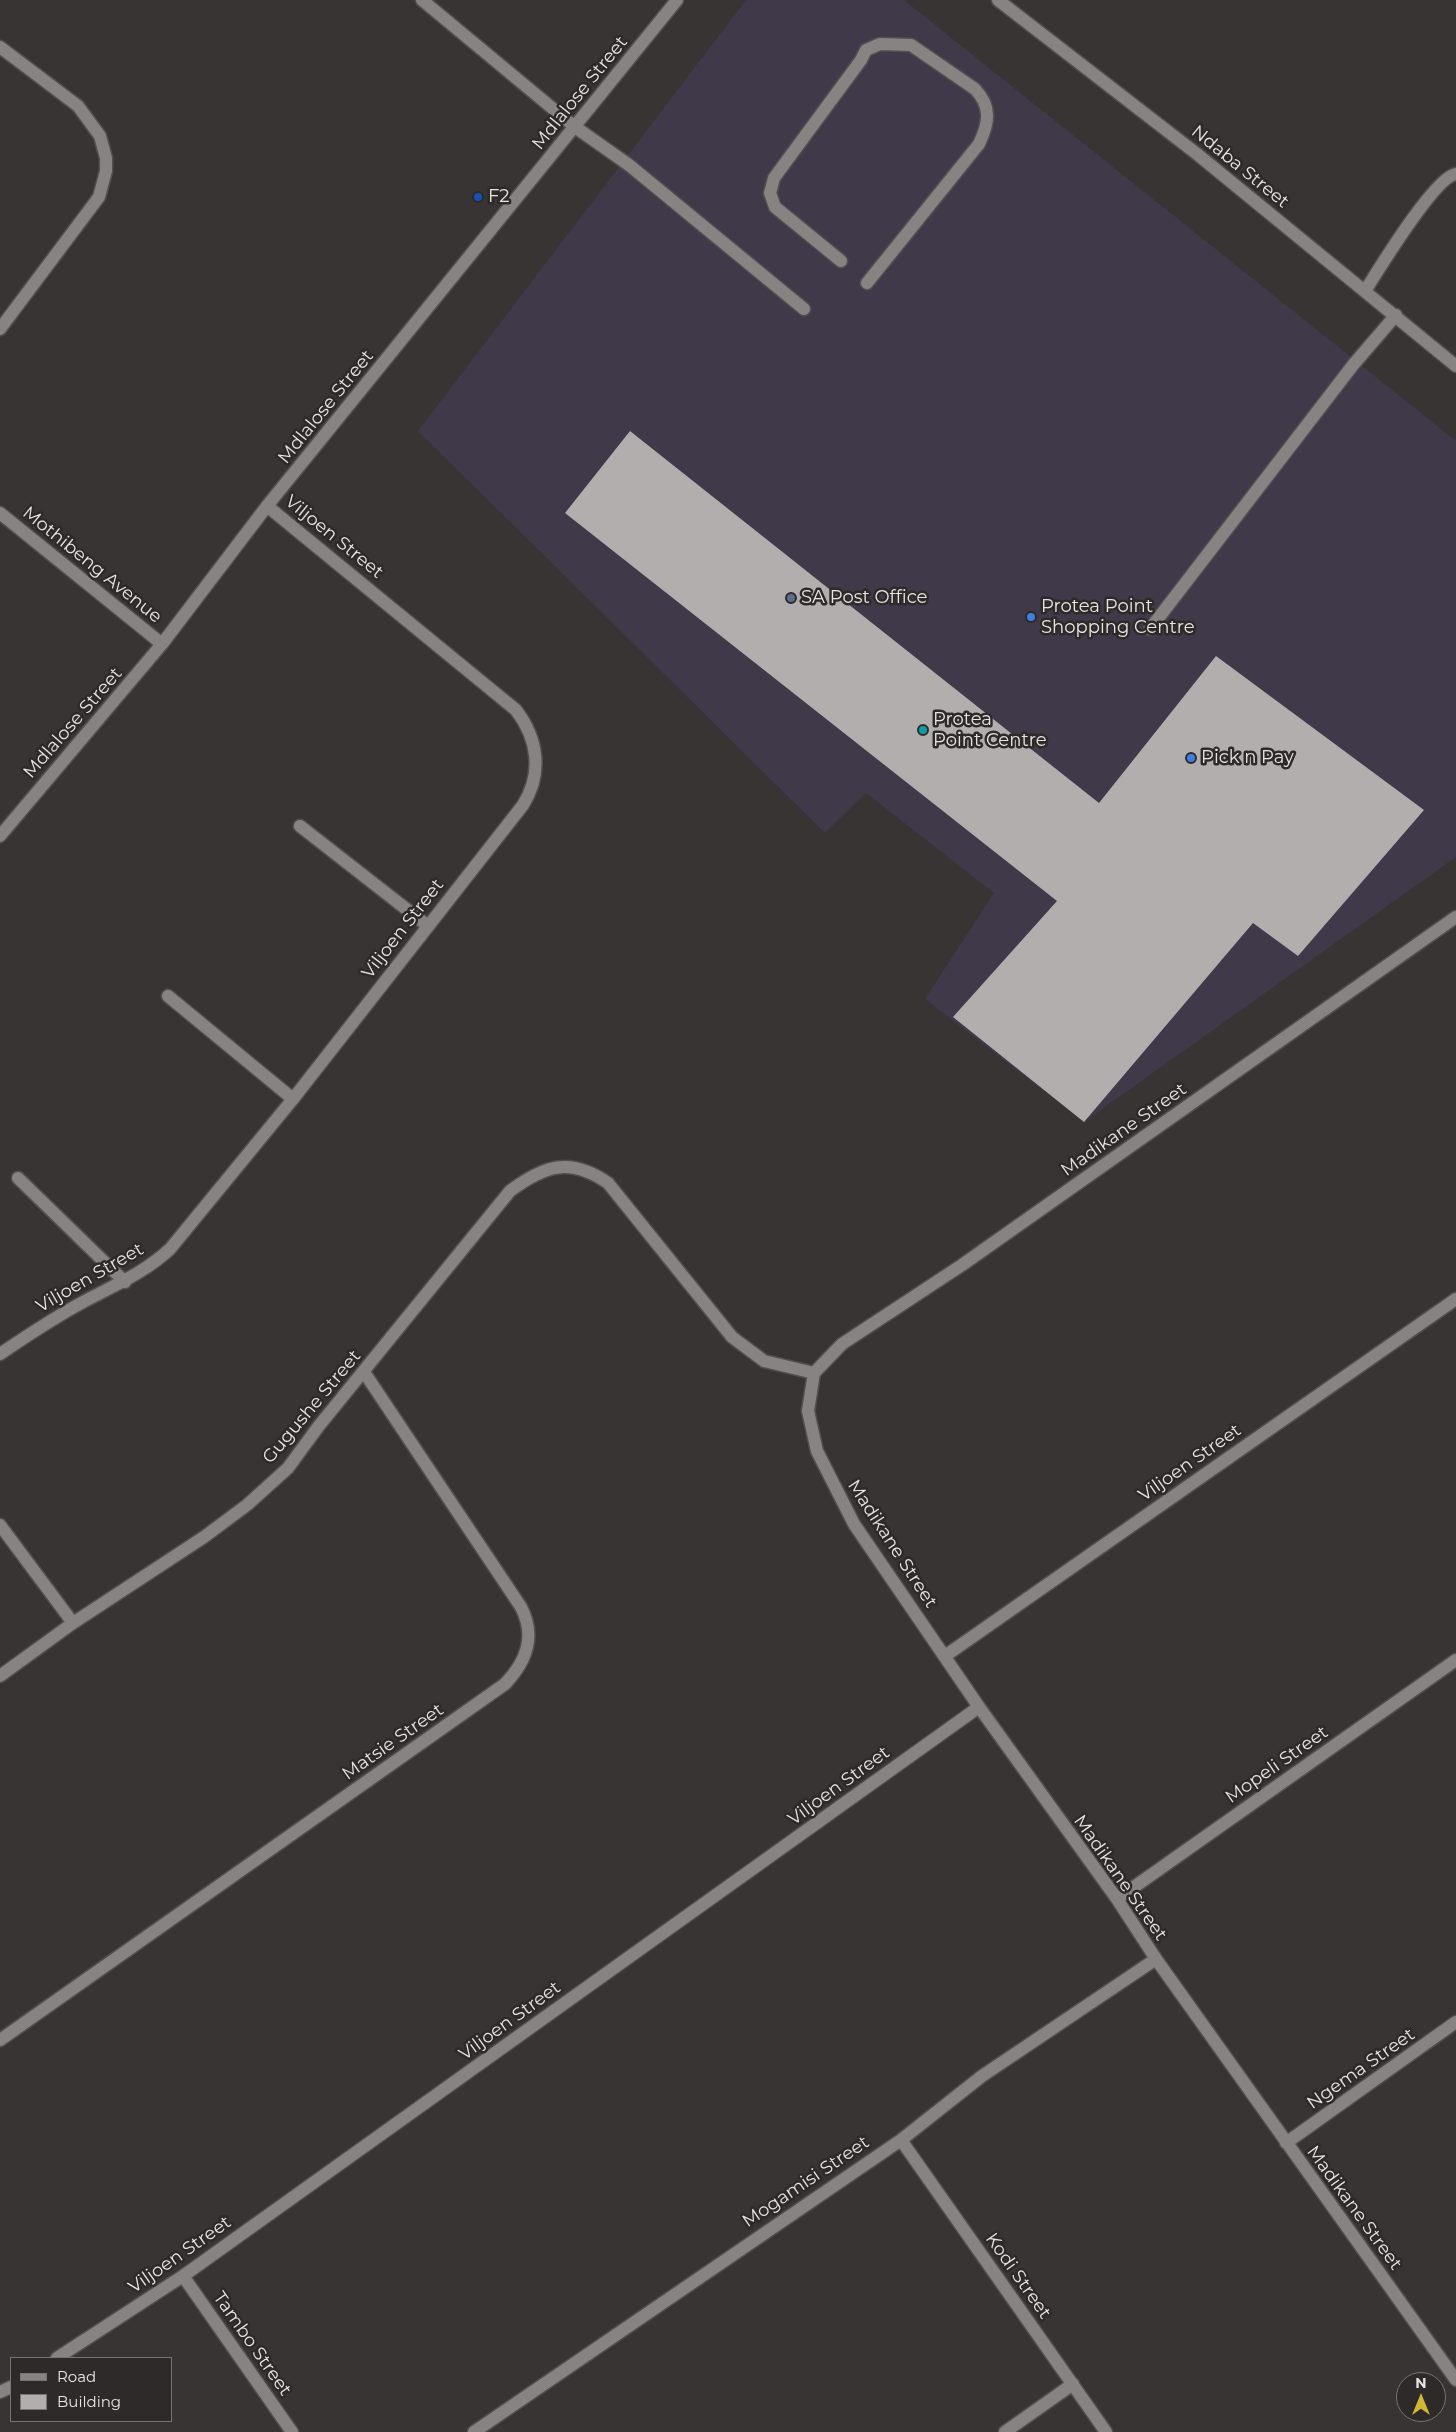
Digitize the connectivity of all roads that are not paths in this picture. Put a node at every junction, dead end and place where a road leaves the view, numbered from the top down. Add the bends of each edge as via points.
1 (422, 0) edge
2 (678, 0) edge
3 (998, 0) edge
4 (0, 47) edge
5 (575, 127) junction
6 (1456, 174) edge
7 (841, 261) dead end
8 (866, 283) dead end
9 (1365, 291) junction
10 (804, 310) dead end
11 (1396, 315) junction
12 (0, 329) edge
13 (1456, 366) edge
14 (267, 506) junction
15 (0, 513) edge
16 (1150, 629) dead end
17 (162, 644) junction
18 (300, 826) dead end
19 (0, 836) edge
20 (1456, 917) edge
21 (428, 926) junction
22 (168, 996) dead end
23 (293, 1099) junction
24 (18, 1178) dead end
25 (125, 1282) junction
26 (1456, 1299) edge
27 (0, 1354) edge
28 (364, 1372) junction
29 (814, 1373) junction
30 (0, 1526) edge
31 (73, 1623) junction
32 (945, 1656) junction
33 (1456, 1660) edge
34 (0, 1676) edge
35 (979, 1707) junction
36 (1117, 1899) junction
37 (1156, 1959) junction
38 (1456, 2022) edge
39 (0, 2040) edge
40 (901, 2140) junction
41 (1286, 2144) junction
42 (183, 2276) junction
43 (60, 2357) edge
44 (1456, 2380) edge
45 (1073, 2384) junction
46 (292, 2432) edge
47 (474, 2432) edge
48 (1005, 2432) edge
49 (1106, 2432) edge

1 - 5 street
2 - 5 street, Mdlalose Street
3 - 9 street, Ndaba Street via 1197,154
4 - 12 street via 78,106 100,136 106,158 99,197
5 - 10 street via 629,166
5 - 14 street, Mdlalose Street
6 - 9 street via 1432,193
7 - 8 street via 775,206 770,193 774,178 866,50 880,44 911,45 975,89 989,113 979,144
9 - 11 street, Ndaba Street
11 - 13 street, Ndaba Street
11 - 16 street via 1353,365
14 - 17 street, Mdlalose Street
14 - 21 street, Viljoen Street via 510,704 533,738 535,779 529,796
15 - 17 street, Mothibeng Avenue
17 - 19 street, Mdlalose Street
18 - 21 street
20 - 29 street, Madikane Street via 962,1265 842,1344
21 - 23 street, Viljoen Street
22 - 23 street
23 - 25 street, Viljoen Street via 170,1249
24 - 25 street
25 - 27 street, Viljoen Street via 46,1322
26 - 32 street, Viljoen Street
28 - 29 street, Gugushe Street via 510,1191 541,1170 554,1167 597,1176 617,1192 732,1337 764,1361
28 - 31 street, Gugushe Street via 318,1426 288,1468 247,1505
28 - 39 street, Matsie Street via 524,1612 530,1634 526,1655 505,1684
29 - 32 street, Madikane Street via 808,1411 817,1451 854,1524
30 - 31 street
31 - 34 street, Gugushe Street
32 - 35 street, Madikane Street
33 - 36 street, Mopeli Street
35 - 36 street, Madikane Street
35 - 42 street, Viljoen Street
36 - 37 street, Madikane Street
37 - 40 street, Mogamisi Street via 982,2076
37 - 41 street, Madikane Street
38 - 41 street, Ngema Street
40 - 45 street, Kodi Street
40 - 47 street, Mogamisi Street
41 - 44 street, Madikane Street
42 - 43 street, Viljoen Street
42 - 46 street, Tambo Street
45 - 48 street
45 - 49 street, Kodi Street

